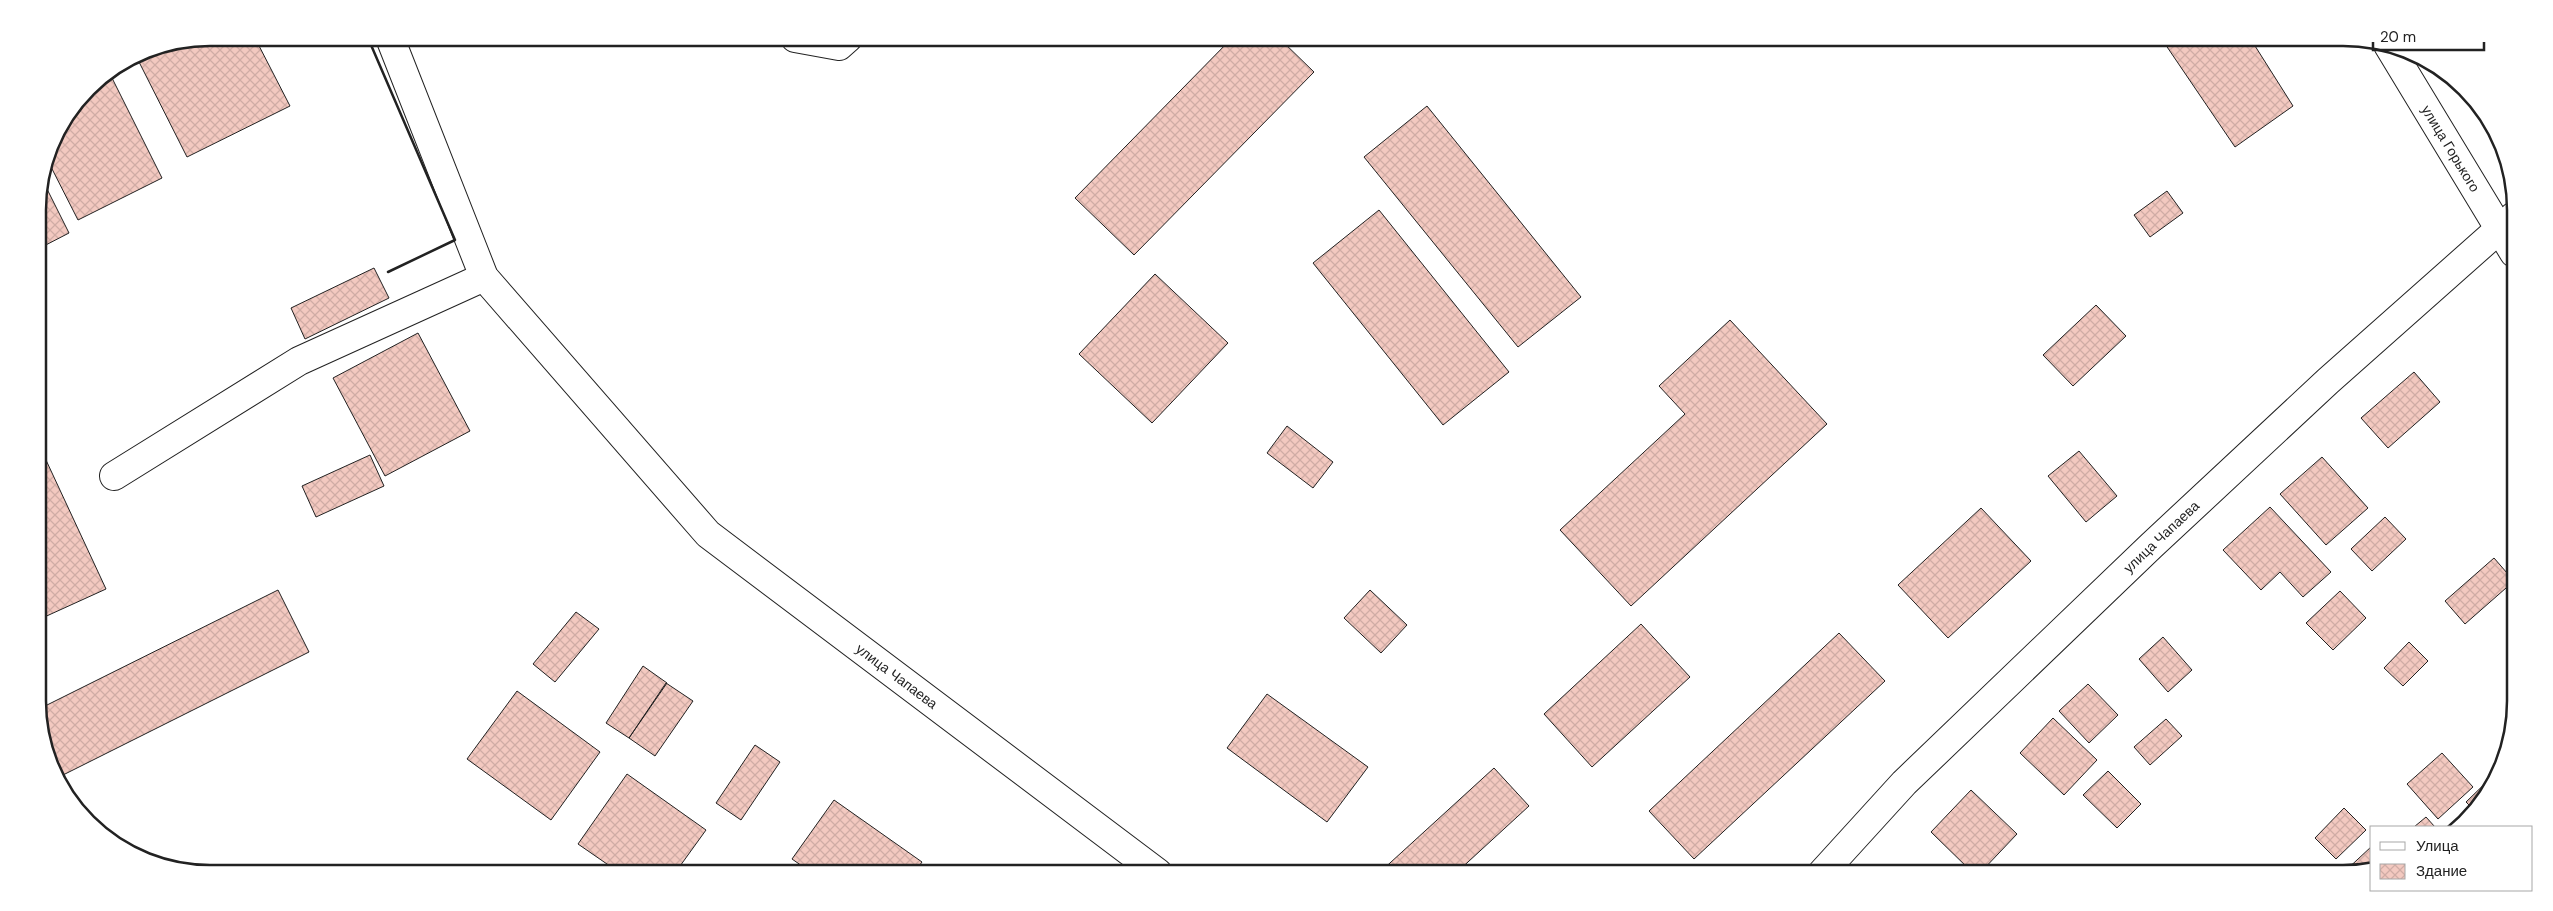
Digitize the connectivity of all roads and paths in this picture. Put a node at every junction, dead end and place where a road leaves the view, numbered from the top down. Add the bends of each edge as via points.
1 (394, 47) edge
2 (2394, 55) edge
3 (2507, 223) edge
4 (484, 277) junction
5 (114, 476) dead end
6 (1830, 864) edge
7 (1147, 865) edge

1 - 4 street, улица Чапаева
2 - 3 street, улица Горького
3 - 6 street, улица Чапаева via 2328,381 2151,546 1904,783
4 - 5 street via 299,362
4 - 7 street, улица Чапаева via 708,534

